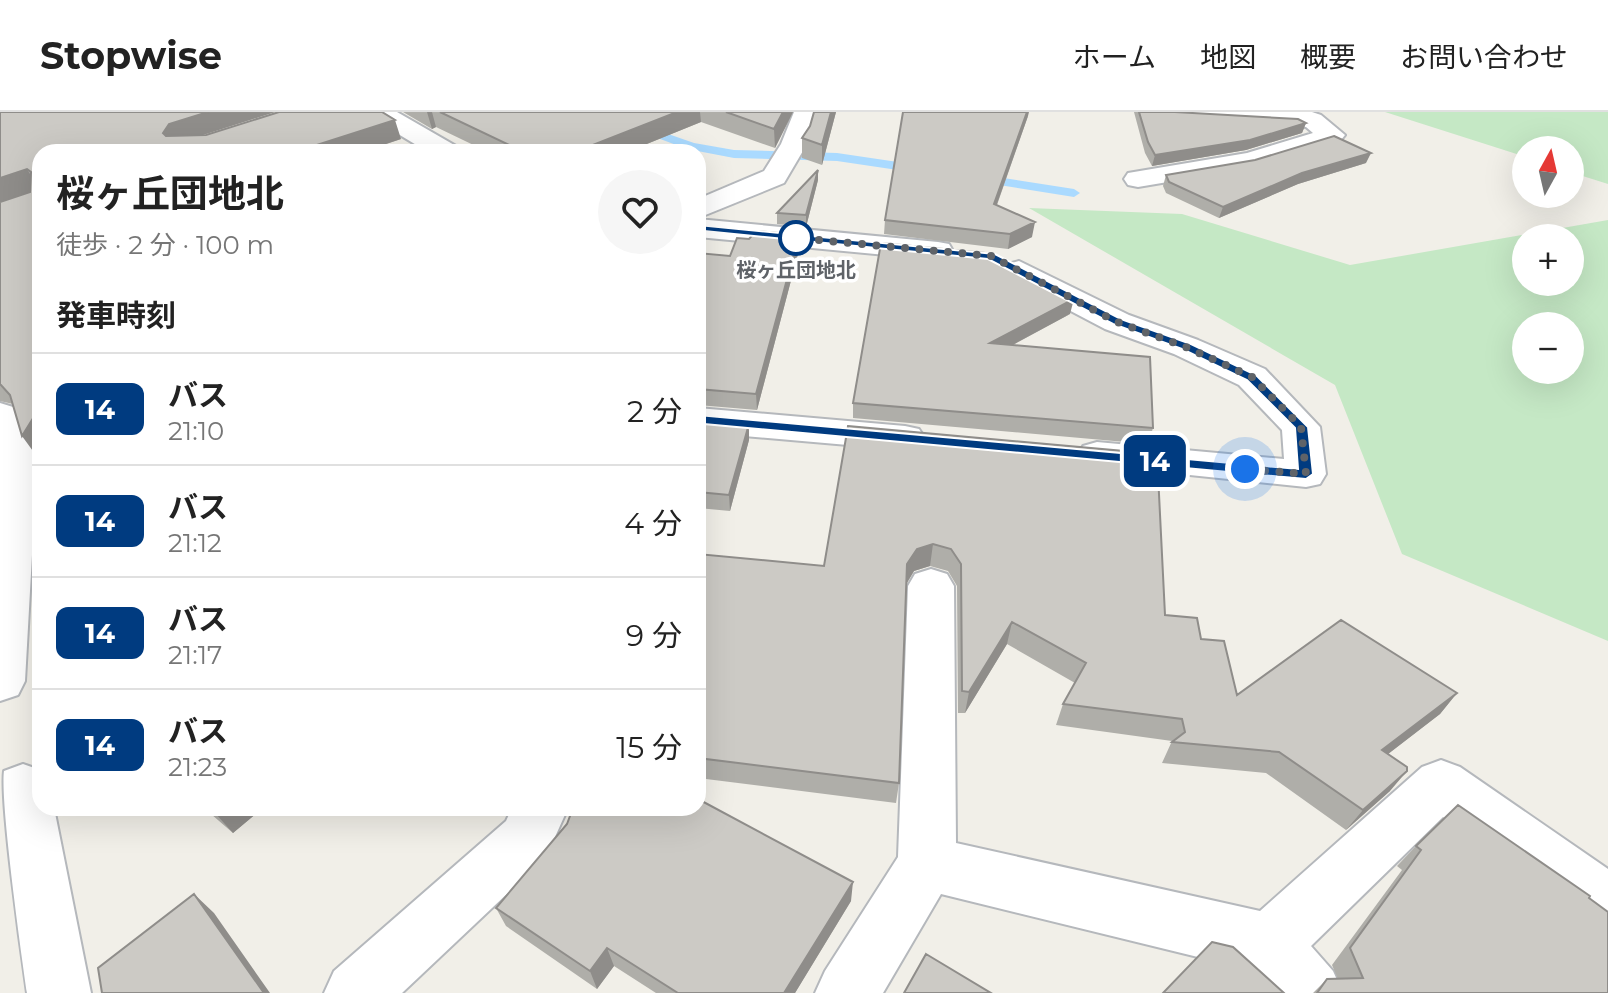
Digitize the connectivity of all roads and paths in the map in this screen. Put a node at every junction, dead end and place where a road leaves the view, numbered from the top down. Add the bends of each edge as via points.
1 (379, 112) edge
2 (806, 112) edge
3 (1168, 112) edge
4 (433, 144) edge
5 (1138, 179) dead end
6 (706, 206) edge
7 (706, 229) edge
8 (706, 421) edge
9 (3, 428) edge
10 (932, 441) edge
11 (1056, 452) edge
12 (931, 586) dead end
13 (4, 613) edge
14 (0, 681) edge
15 (21, 785) edge
16 (536, 816) edge
17 (927, 864) junction
18 (1608, 904) edge
19 (1269, 944) junction
20 (59, 993) edge
21 (356, 993) edge
22 (847, 993) edge
23 (1311, 993) edge

1 - 4 street
2 - 6 street via 774,177
3 - 5 street via 1312,120 1332,135 1251,160
7 - 11 street via 983,256 1117,322 1252,377 1301,427 1306,474
8 - 10 street
9 - 13 street via 17,465
12 - 17 street
13 - 14 street
15 - 20 street
16 - 21 street via 526,839
17 - 19 street
17 - 22 street
18 - 19 street via 1441,784
19 - 23 street

